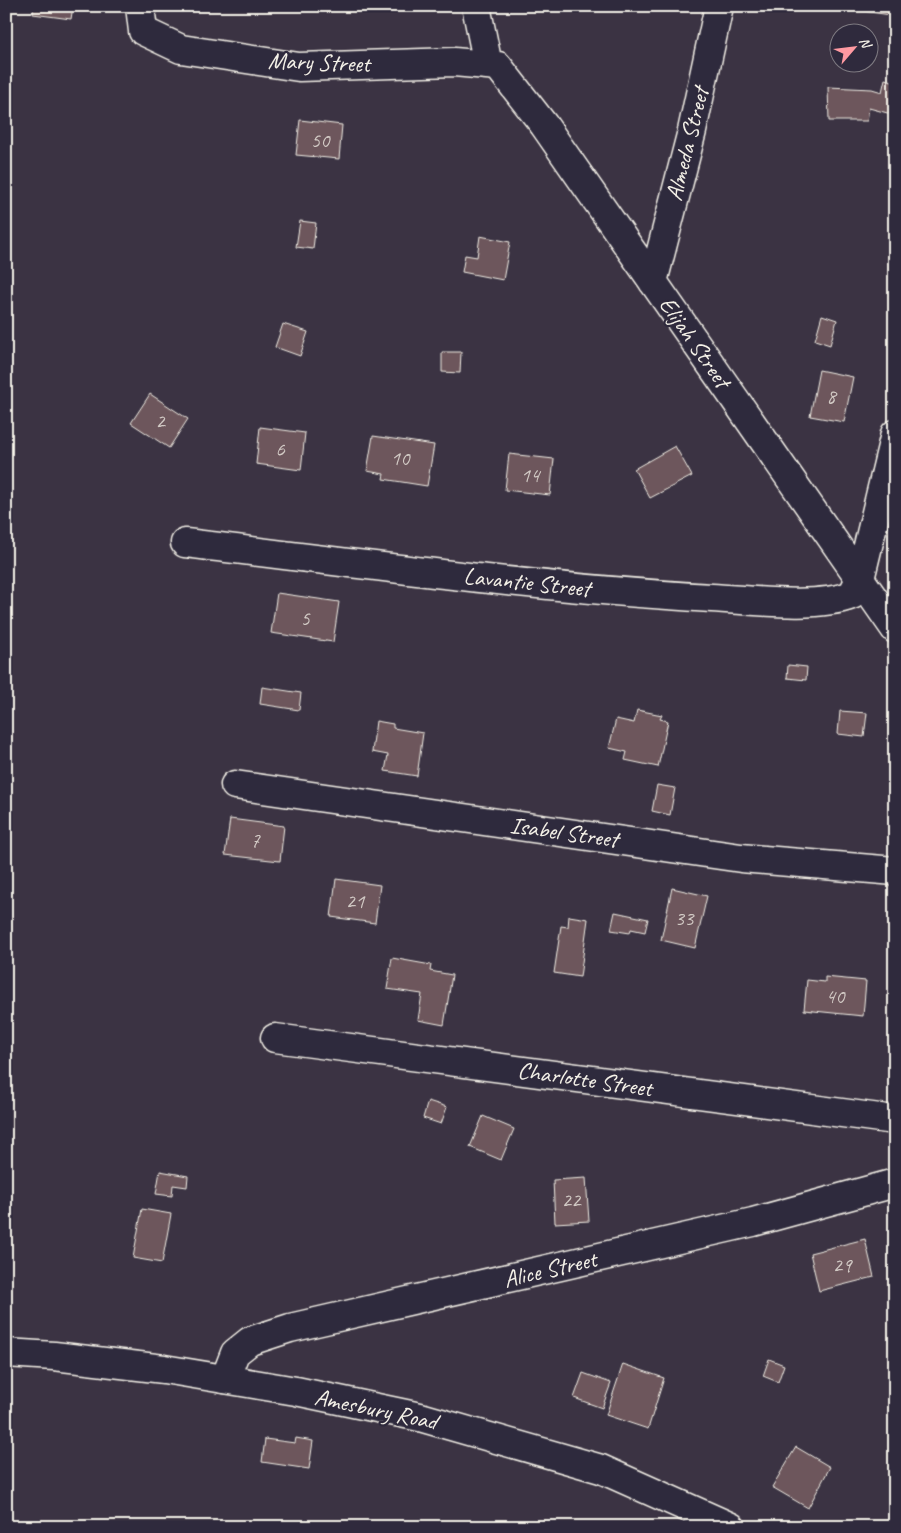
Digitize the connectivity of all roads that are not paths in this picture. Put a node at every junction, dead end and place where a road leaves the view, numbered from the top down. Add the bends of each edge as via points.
1 (140, 6) edge
2 (476, 6) edge
3 (719, 6) edge
4 (488, 65) junction
5 (653, 282) junction
6 (895, 434) edge
7 (186, 543) dead end
8 (860, 579) junction
9 (895, 629) edge
10 (235, 785) dead end
11 (895, 871) edge
12 (275, 1038) dead end
13 (895, 1120) edge
14 (895, 1183) edge
15 (6, 1353) edge
16 (225, 1379) junction
17 (731, 1527) edge

1 - 4 street, Mary Street via 143,31 181,49 299,67 454,62
2 - 4 street
3 - 5 street, Almeda Street via 692,131
4 - 5 street, Elijah Street via 498,66 544,125
5 - 8 street, Elijah Street
6 - 8 street
7 - 8 street, Lavantie Street via 458,576 655,595 796,602 832,600 852,595
8 - 9 street, Elijah Street
10 - 11 street, Isabel Street via 741,858
12 - 13 street, Charlotte Street
14 - 16 street, Alice Street via 753,1222 290,1328 250,1341 235,1353
15 - 16 street, Amesbury Road via 137,1366
16 - 17 street, Amesbury Road via 420,1417 601,1469

